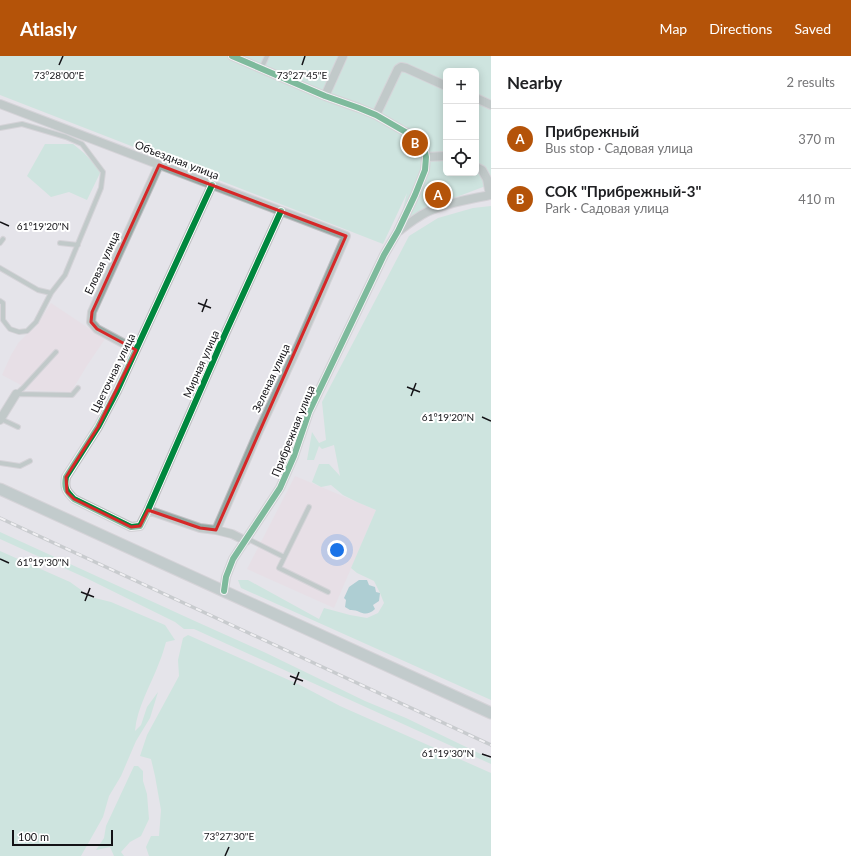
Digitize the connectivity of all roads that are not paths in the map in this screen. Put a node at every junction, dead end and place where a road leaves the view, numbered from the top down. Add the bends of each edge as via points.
1 (232, 56) edge
2 (267, 56) edge
3 (343, 56) edge
4 (261, 69) junction
5 (443, 85) edge
6 (325, 96) junction
7 (479, 99) edge
8 (0, 104) edge
9 (491, 105) edge
10 (376, 116) junction
11 (0, 128) edge
12 (443, 156) edge
13 (426, 157) junction
14 (159, 165) junction
15 (479, 168) edge
16 (212, 185) junction
17 (490, 195) edge
18 (281, 211) junction
19 (398, 232) junction
20 (346, 236) joint
21 (3, 239) dead end
22 (0, 243) edge
23 (60, 243) dead end
24 (78, 245) junction
25 (0, 268) edge
26 (51, 293) junction
27 (0, 301) edge
28 (136, 350) junction
29 (56, 352) dead end
30 (78, 388) dead end
31 (16, 394) junction
32 (0, 419) edge
33 (18, 427) dead end
34 (30, 461) dead end
35 (0, 463) edge
36 (0, 489) edge
37 (309, 508) dead end
38 (148, 510) junction
39 (140, 526) joint
40 (216, 530) junction
41 (247, 540) junction
42 (284, 557) junction
43 (224, 591) junction
44 (328, 592) dead end
45 (491, 713) edge

1 - 4 street
2 - 4 lane
3 - 6 street
4 - 6 street
5 - 10 street via 401,67
6 - 10 street
7 - 9 street
8 - 14 street, Объездная улица
10 - 13 street via 409,134 421,146
11 - 24 lane via 22,124 66,137 82,144 103,172 101,188
12 - 13 street
13 - 19 street via 415,195
14 - 16 street, Объездная улица
14 - 28 street, Еловая улица via 92,312 91,322 97,329
15 - 17 street via 487,179
16 - 18 street, Объездная улица
16 - 28 street, Цветочная улица
17 - 19 street via 426,212
18 - 20 street, Объездная улица
18 - 38 street, Мирная улица
19 - 41 street, Прибрежная улица via 384,255 309,412 280,488
20 - 40 street, Зеленая улица
21 - 22 lane
23 - 24 lane
24 - 26 lane via 65,275
25 - 26 lane via 38,290
26 - 27 lane via 36,322 27,331 10,329 3,320 3,303
28 - 39 street, Цветочная улица via 98,427 66,477 65,484 67,492 74,499 131,527
29 - 31 lane
30 - 31 lane via 72,394
31 - 32 street
32 - 33 lane
34 - 35 lane via 20,466
36 - 43 street
37 - 42 lane
38 - 39 street, Мирная улица
38 - 40 street via 200,528
40 - 41 street
41 - 42 lane
41 - 43 street, Прибрежная улица via 233,559
42 - 44 lane via 279,568
43 - 45 street

